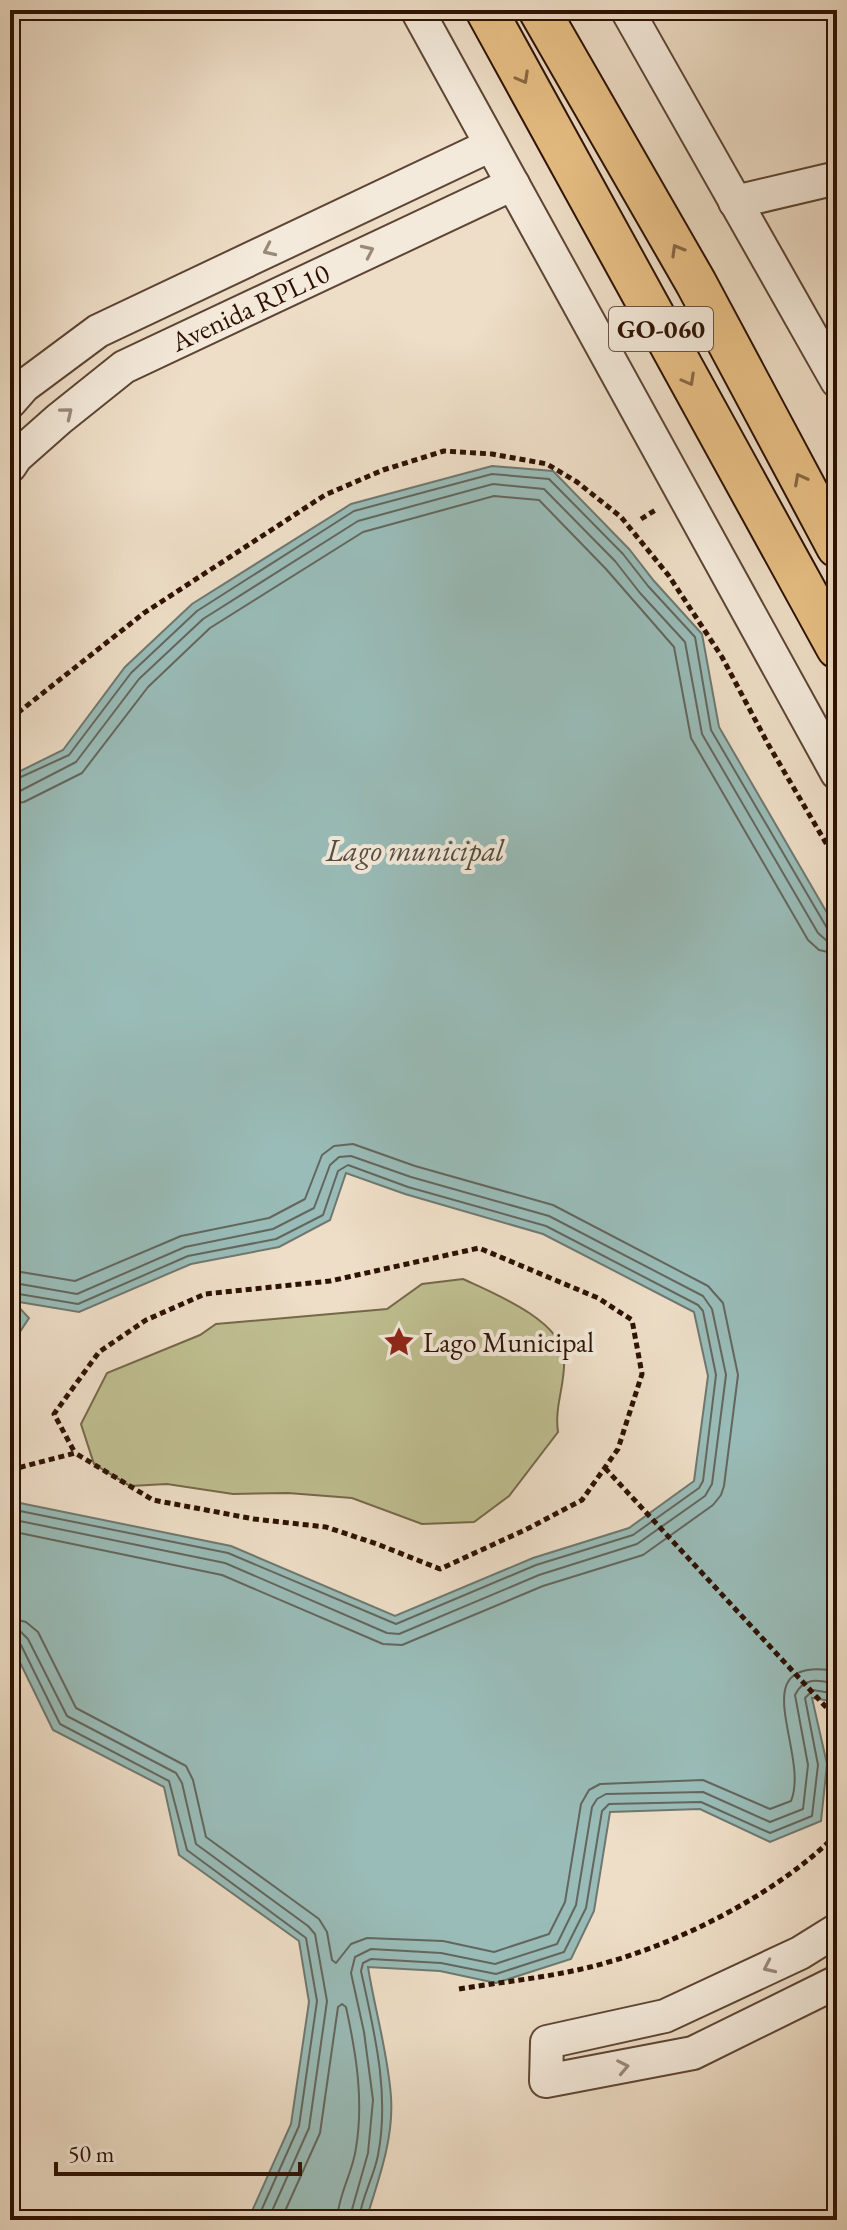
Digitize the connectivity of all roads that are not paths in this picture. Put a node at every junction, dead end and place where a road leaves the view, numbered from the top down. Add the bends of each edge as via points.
1 (417, 10) edge
2 (486, 10) edge
3 (539, 10) edge
4 (627, 10) edge
5 (491, 145) junction
6 (837, 178) edge
7 (513, 184) junction
8 (735, 202) junction
9 (837, 381) edge
10 (15, 390) edge
11 (10, 466) edge
12 (837, 547) edge
13 (837, 648) edge
14 (837, 773) edge
15 (837, 1930) edge
16 (837, 1982) edge

1 - 5 street
2 -> 13 main road, GO-060
12 -> 3 main road, GO-060 via 696,283
4 - 8 street
5 - 7 street
5 -> 10 street, Avenida RPL10 via 98,331
6 - 8 street
11 -> 7 street, Avenida RPL10 via 124,367
7 - 14 street
8 - 9 street
15 -> 16 street via 800,1953 665,2016 547,2042 546,2081 693,2053

